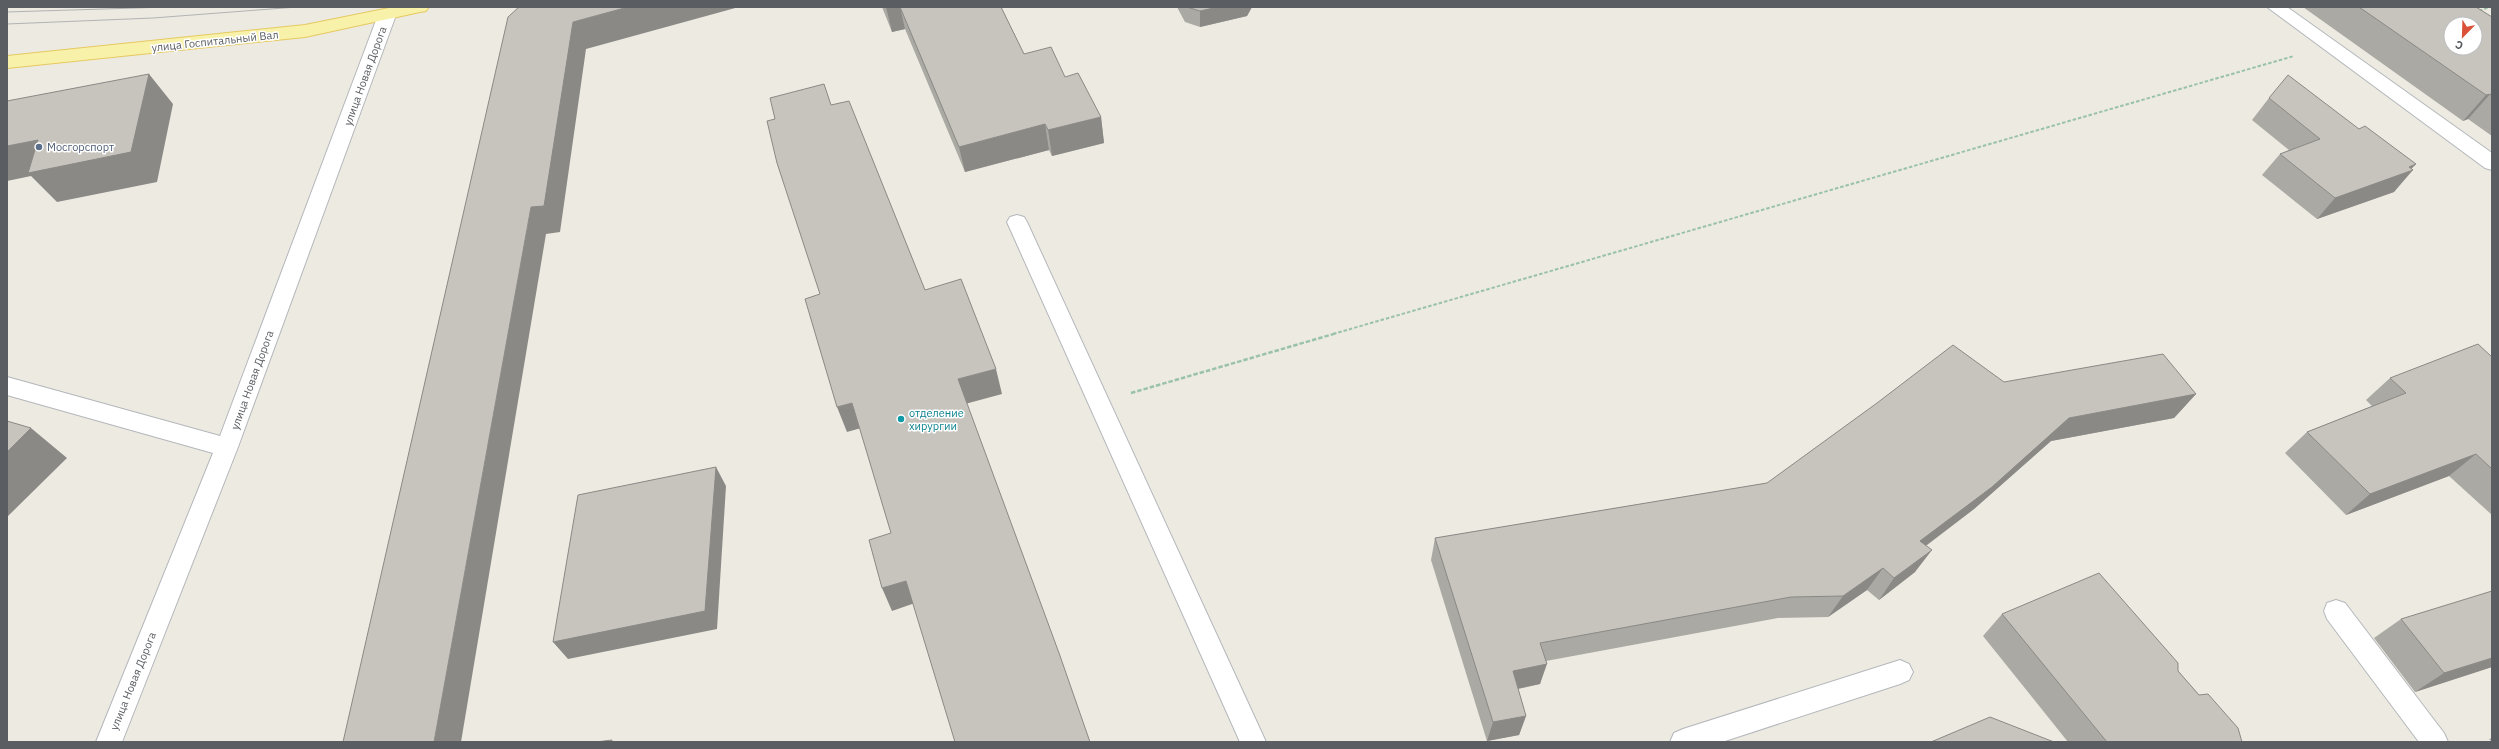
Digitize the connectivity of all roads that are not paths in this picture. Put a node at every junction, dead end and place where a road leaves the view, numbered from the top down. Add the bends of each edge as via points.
1 (420, 7) edge
2 (2276, 7) edge
3 (388, 15) junction
4 (7, 62) edge
5 (2492, 163) edge
6 (1017, 222) dead end
7 (7, 386) edge
8 (227, 447) junction
9 (2336, 611) dead end
10 (1900, 672) dead end
11 (108, 742) edge
12 (1254, 742) edge
13 (1683, 742) edge
14 (2435, 742) edge

1 - 3 main road, улица Госпитальный Вал
2 - 5 street
3 - 4 main road, улица Госпитальный Вал via 305,31
3 - 8 street, улица Новая Дорога
6 - 12 street
7 - 8 street
8 - 11 street, улица Новая Дорога
9 - 14 street
10 - 13 street

